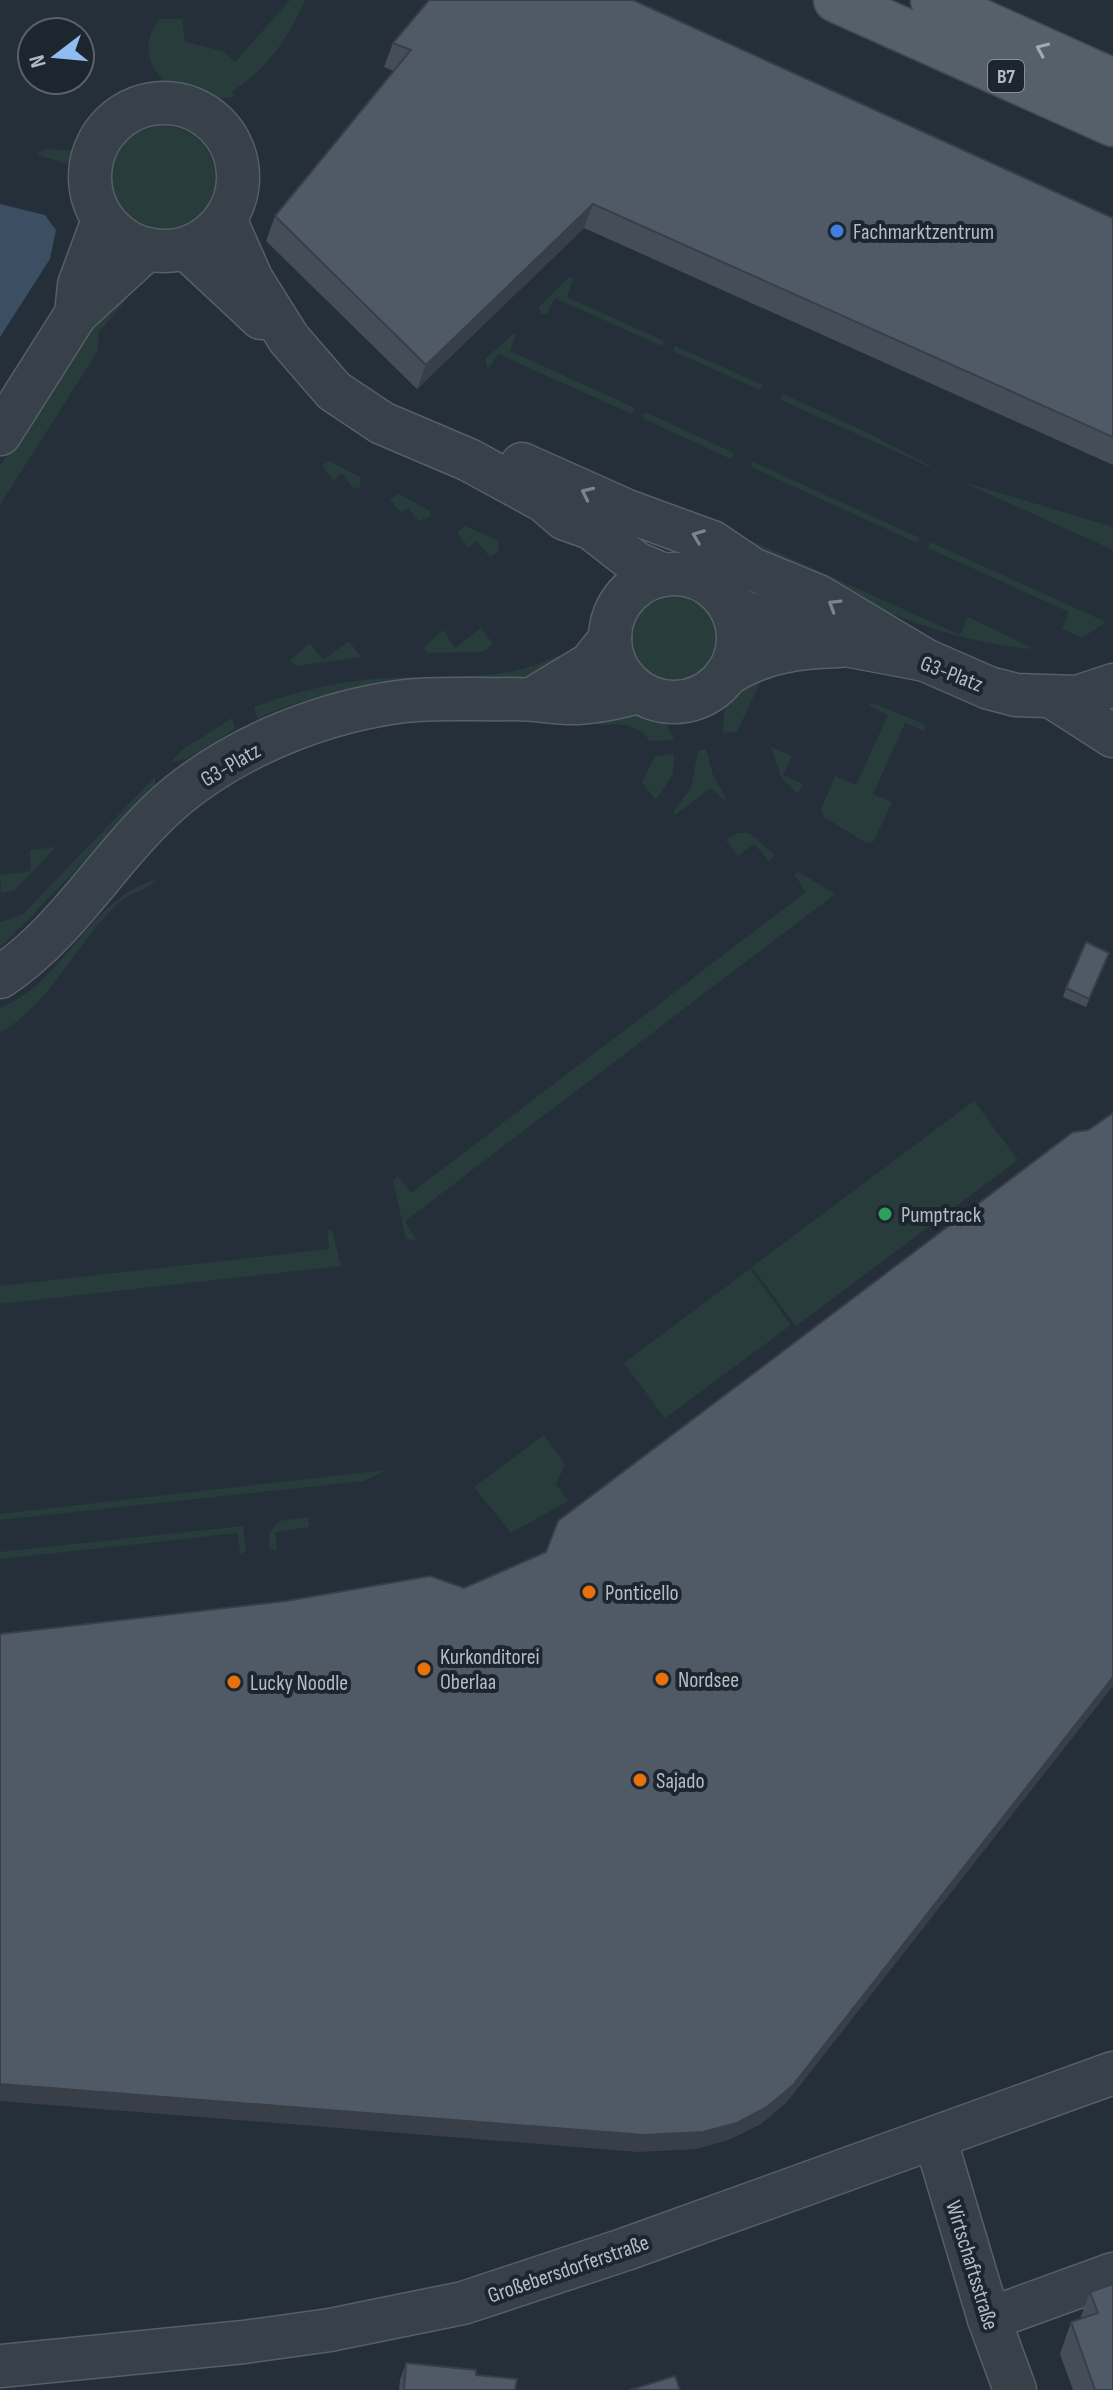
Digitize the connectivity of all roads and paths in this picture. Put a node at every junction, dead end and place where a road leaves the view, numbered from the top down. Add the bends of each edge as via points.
1 (836, 0) edge
2 (933, 0) edge
3 (899, 28) junction
4 (1113, 81) edge
5 (1113, 124) edge
6 (1113, 146) edge
7 (225, 219) junction
8 (103, 220) junction
9 (166, 248) junction
10 (76, 314) junction
11 (289, 339) junction
12 (0, 434) edge
13 (469, 460) junction
14 (565, 519) junction
15 (664, 575) junction
16 (728, 603) junction
17 (613, 625) junction
18 (851, 646) junction
19 (925, 660) junction
20 (726, 675) junction
21 (1113, 685) edge
22 (639, 692) junction
23 (1054, 698) junction
24 (532, 699) junction
25 (1113, 736) edge
26 (0, 977) edge
27 (1113, 2073) edge
28 (935, 2138) junction
29 (1113, 2274) edge
30 (989, 2319) junction
31 (0, 2366) edge
32 (1015, 2390) edge

1 - 3 main road, B7
4 -> 2 main road, B7
3 - 5 main road, B7
3 - 6 street
7 - 8 street via 237,181 228,140 194,110 165,103 123,115 98,143 90,177
7 - 9 street via 209,236
7 - 11 street via 252,280
8 - 9 street via 124,240
8 - 10 street via 79,285
9 - 10 street
9 - 11 street
10 - 12 street
11 - 13 street via 334,391 382,423
13 - 14 street via 544,501
19 -> 13 street via 818,596 752,569 712,542 525,464
14 - 15 street, G3-Platz via 591,528 636,563
14 - 17 street via 573,541 595,567
15 - 16 street, G3-Platz via 701,580
15 - 17 street via 633,589
16 - 18 street, G3-Platz via 746,613 806,626
16 - 20 street via 738,632
17 - 22 street via 615,662
17 - 24 street via 590,664
18 - 19 street, G3-Platz
18 - 20 street, G3-Platz via 771,653
19 - 23 street, G3-Platz via 989,688
20 - 22 street, G3-Platz via 688,701 661,701
21 - 23 street, G3-Platz
22 - 24 street, G3-Platz via 570,703
23 - 25 street, G3-Platz
24 - 26 street, G3-Platz via 370,706 334,714 253,749 179,795 33,950
27 - 28 street, Großebersdorferstraße
28 - 30 street, Wirtschaftsstraße
28 - 31 street, Großebersdorferstraße via 463,2303 244,2342
29 - 30 street
30 - 32 street, Wirtschaftsstraße

